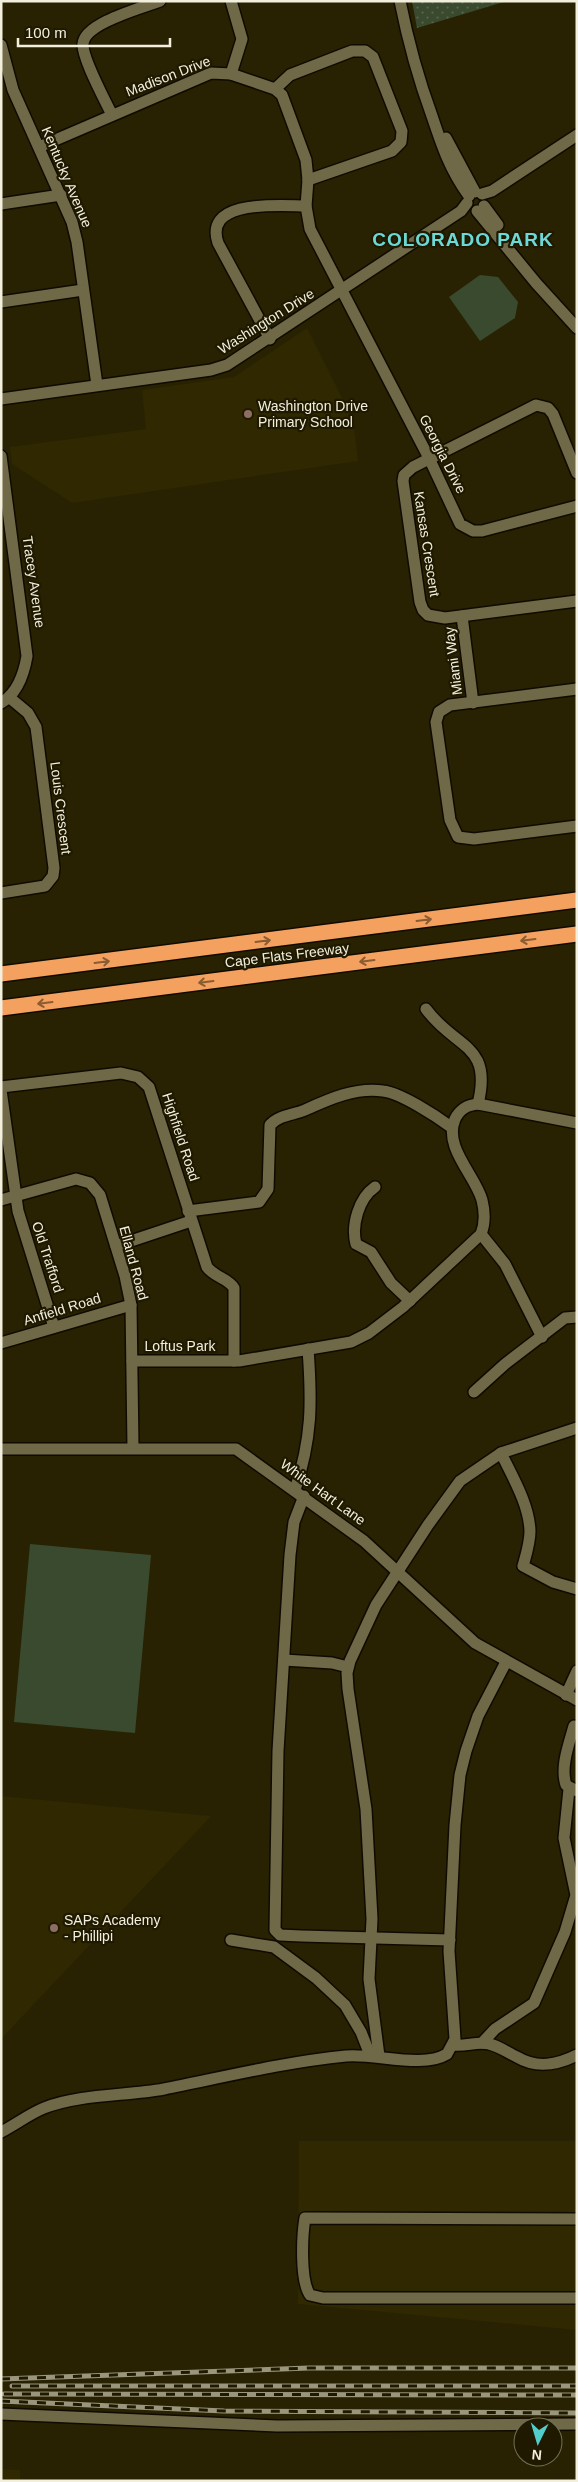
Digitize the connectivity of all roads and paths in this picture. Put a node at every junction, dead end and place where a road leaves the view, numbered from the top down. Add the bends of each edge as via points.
1 (160, 1) edge
2 (231, 1) edge
3 (400, 1) edge
4 (1, 45) edge
5 (231, 74) junction
6 (275, 89) junction
7 (112, 115) junction
8 (577, 134) edge
9 (39, 147) junction
10 (308, 180) junction
11 (61, 195) junction
12 (476, 201) junction
13 (1, 204) edge
14 (306, 206) junction
15 (83, 290) junction
16 (343, 290) junction
17 (1, 302) edge
18 (577, 328) edge
19 (270, 339) junction
20 (96, 384) junction
21 (1, 399) edge
22 (1, 456) edge
23 (429, 458) junction
24 (577, 473) edge
25 (577, 506) edge
26 (577, 600) edge
27 (462, 616) junction
28 (577, 689) edge
29 (6, 701) edge
30 (473, 703) junction
31 (577, 826) edge
32 (1, 893) edge
33 (577, 900) edge
34 (577, 934) edge
35 (1, 974) edge
36 (1, 1008) edge
37 (426, 1009) dead end
38 (1, 1088) edge
39 (478, 1104) junction
40 (577, 1123) edge
41 (451, 1127) junction
42 (376, 1187) dead end
43 (15, 1197) junction
44 (1, 1200) edge
45 (190, 1216) junction
46 (481, 1234) junction
47 (116, 1246) junction
48 (410, 1301) junction
49 (131, 1304) junction
50 (577, 1317) edge
51 (54, 1327) junction
52 (542, 1337) junction
53 (1, 1343) edge
54 (308, 1349) junction
55 (132, 1361) junction
56 (231, 1361) junction
57 (474, 1392) dead end
58 (577, 1428) edge
59 (133, 1447) junction
60 (1, 1449) edge
61 (501, 1452) junction
62 (300, 1493) junction
63 (397, 1572) junction
64 (577, 1589) edge
65 (284, 1660) junction
66 (506, 1662) junction
67 (348, 1667) junction
68 (577, 1671) edge
69 (571, 1698) edge
70 (574, 1726) dead end
71 (571, 1763) edge
72 (573, 1790) edge
73 (276, 1930) junction
74 (372, 1938) junction
75 (231, 1940) dead end
76 (450, 1940) junction
77 (271, 1945) junction
78 (482, 2043) junction
79 (454, 2046) junction
80 (577, 2055) edge
81 (374, 2056) junction
82 (1, 2132) edge
83 (577, 2219) edge
84 (577, 2298) edge
85 (1, 2414) edge
86 (577, 2424) edge

1 - 7 street via 93,27 84,37 83,50
2 - 5 street via 242,39
3 - 12 street via 416,71 438,140 455,176
4 - 9 street, Kentucky Avenue via 13,90
5 - 6 street, Madison Drive
5 - 7 street, Madison Drive via 211,73
6 - 10 street via 282,95 304,151
6 - 10 street via 290,75 352,51 365,50 373,58 402,131 401,142 392,152
7 - 9 street, Madison Drive
8 - 12 street, Washington Drive
9 - 11 street, Kentucky Avenue
10 - 14 street
11 - 13 street
11 - 15 street, Kentucky Avenue via 75,231
12 - 16 street, Washington Drive
12 - 18 street
14 - 16 street via 310,229
14 - 19 street via 241,209 224,215 217,225 218,243
15 - 17 street
15 - 20 street, Kentucky Avenue
16 - 19 street, Washington Drive
16 - 23 street, Georgia Drive
19 - 20 street, Washington Drive via 240,358 211,370
20 - 21 street, Washington Drive
22 - 29 street, Tracey Avenue via 27,656 21,680
23 - 24 street via 522,410 542,405 553,414
23 - 25 street, Georgia Drive via 460,524 473,531
23 - 27 street, Kansas Crescent via 408,471 403,481 420,602 423,610 435,618
26 - 27 street, Kansas Crescent
27 - 30 street, Miami Way
28 - 30 street
29 - 32 street, Louis Crescent via 28,713 36,727 54,868 53,876 45,886
30 - 31 street via 450,705 437,717 447,801 458,837 468,840
35 -> 33 highway, Cape Flats Freeway
34 -> 36 highway, Cape Flats Freeway
37 - 39 street via 435,1022 478,1060 483,1075
38 - 43 street, Old Trafford
38 - 45 street, Highfield Road via 121,1072 138,1077 154,1096
39 - 40 street
39 - 41 street via 458,1111
41 - 45 street via 401,1096 383,1091 342,1095 276,1119 270,1125 268,1189 259,1202
41 - 46 street via 454,1142 482,1200 485,1225
42 - 48 street via 360,1206 355,1229 356,1244 371,1252 391,1283
43 - 44 street, Elland Road
43 - 47 street, Elland Road via 76,1179 90,1182 100,1195
43 - 51 street, Old Trafford
45 - 47 street
45 - 56 street, Highfield Road via 210,1272 234,1288
46 - 48 street, Loftus Park
46 - 52 street via 505,1264
47 - 49 street, Elland Road
48 - 54 street, Loftus Park via 360,1338
49 - 51 street, Anfield Road
49 - 55 street, Elland Road
50 - 52 street via 565,1318
51 - 53 street, Anfield Road
52 - 57 street
54 - 56 street, Loftus Park
54 - 62 street via 310,1434
55 - 56 street, Loftus Park
55 - 59 street, Elland Road
58 - 61 street
59 - 60 street, White Hart Lane
59 - 62 street, White Hart Lane via 236,1449
61 - 63 street via 460,1481
61 - 64 street via 529,1521 530,1537 523,1566 553,1582
62 - 63 street, White Hart Lane via 364,1541
62 - 65 street via 292,1533
63 - 66 street, White Hart Lane via 475,1643
63 - 67 street via 364,1628
65 - 67 street
65 - 73 street via 278,1758
66 - 69 street, White Hart Lane
66 - 76 street via 478,1716 460,1775
67 - 74 street via 348,1689 366,1809
68 - 69 street
70 - 71 street
71 - 72 street via 565,1782
72 - 78 street via 564,1838 576,1891 565,1932 534,2003 495,2029
73 - 74 street via 285,1935
73 - 77 street
74 - 76 street
74 - 81 street via 370,1992
75 - 77 street
76 - 79 street
77 - 81 street via 308,1970 338,1996
78 - 79 street
78 - 80 street via 497,2046 540,2065
79 - 81 street via 437,2059
81 - 82 street via 311,2061 161,2090 58,2105 39,2111
83 - 84 street via 305,2218 304,2266 307,2291 323,2298
85 - 86 street via 267,2426

